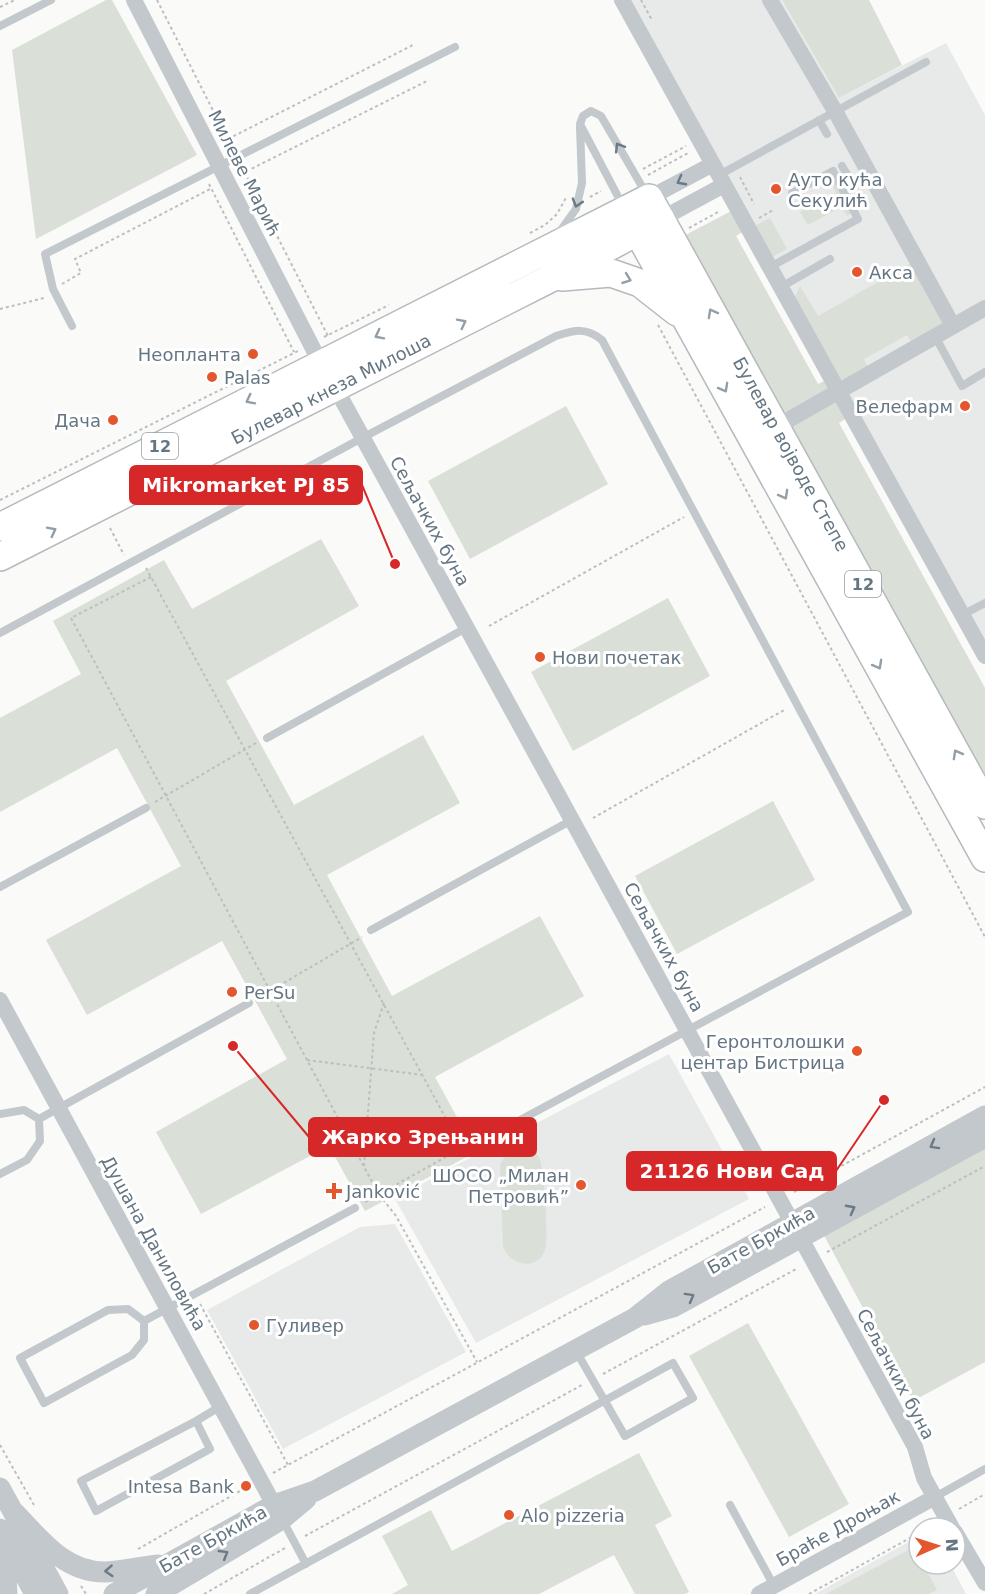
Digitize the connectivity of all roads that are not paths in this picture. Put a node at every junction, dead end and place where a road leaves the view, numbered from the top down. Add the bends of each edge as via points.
1 (51, 0) edge
2 (134, 0) edge
3 (622, 0) edge
4 (770, 0) edge
5 (0, 26) edge
6 (455, 47) dead end
7 (926, 62) dead end
8 (835, 111) junction
9 (819, 120) junction
10 (580, 124) junction
11 (827, 134) dead end
12 (219, 165) junction
13 (842, 166) dead end
14 (718, 175) junction
15 (838, 181) junction
16 (792, 194) dead end
17 (641, 202) junction
18 (538, 254) junction
19 (830, 259) dead end
20 (770, 267) junction
21 (549, 279) junction
22 (781, 287) junction
23 (985, 308) edge
24 (686, 318) junction
25 (72, 326) dead end
26 (953, 326) junction
27 (935, 336) junction
28 (321, 364) junction
29 (985, 372) edge
30 (335, 387) junction
31 (838, 390) junction
32 (776, 427) junction
33 (362, 438) junction
34 (0, 527) edge
35 (0, 557) edge
36 (985, 603) edge
37 (962, 615) junction
38 (466, 628) junction
39 (0, 633) edge
40 (985, 656) edge
41 (267, 738) road end
42 (985, 805) edge
43 (146, 808) road end
44 (572, 820) junction
45 (985, 858) edge
46 (0, 887) edge
47 (371, 930) road end
48 (0, 1000) edge
49 (249, 1003) road end
50 (687, 1030) junction
51 (59, 1108) junction
52 (0, 1114) edge
53 (985, 1116) edge
54 (39, 1119) junction
55 (985, 1137) edge
56 (481, 1141) road end
57 (0, 1174) edge
58 (355, 1208) road end
59 (796, 1230) junction
60 (168, 1309) junction
61 (144, 1321) junction
62 (576, 1350) junction
63 (605, 1401) junction
64 (221, 1406) junction
65 (196, 1421) junction
66 (985, 1469) edge
67 (0, 1488) edge
68 (935, 1497) junction
69 (730, 1505) dead end
70 (278, 1512) junction
71 (15, 1514) junction
72 (945, 1516) edge
73 (0, 1529) edge
74 (0, 1543) edge
75 (967, 1552) edge
76 (167, 1564) junction
77 (306, 1564) junction
78 (985, 1583) edge
79 (767, 1590) edge
80 (165, 1591) edge
81 (7, 1594) edge
82 (35, 1594) edge
83 (58, 1594) edge
84 (114, 1594) edge
85 (250, 1594) edge

1 - 5 lane
2 - 12 street, Милеве Марић
3 - 14 street
4 - 8 street
6 - 12 lane
7 - 8 lane
8 - 9 lane
8 - 26 street
9 - 11 lane
9 - 14 lane
10 - 17 lane via 612,185
17 -> 10 lane via 601,116 591,111
10 -> 18 lane via 582,183 576,209 558,235
12 - 25 lane via 45,254 53,289
12 - 28 street, Милеве Марић
13 - 15 lane via 848,176
14 - 17 street
14 -> 17 street
14 - 20 street
15 - 16 lane via 833,171
15 - 20 lane via 858,219
17 - 18 main road, Булевар кнеза Милоша / 12
17 - 21 main road, Булевар кнеза Милоша
17 - 24 main road, Булевар војводе Степе
32 -> 17 main road, Булевар војводе Степе / 12
18 -> 28 main road, Булевар кнеза Милоша / 12
19 - 22 lane
20 - 22 street
21 -> 24 main road, 12 via 611,273 640,283
30 -> 21 main road, Булевар кнеза Милоша / 12
22 - 31 street
23 - 26 street
24 -> 45 main road, Булевар војводе Степе / 12
26 - 27 street
27 - 29 lane via 962,386
27 - 31 street
28 -> 34 main road, Булевар кнеза Милоша / 12
30 - 33 street, Сељачких буна
35 -> 30 main road, Булевар кнеза Милоша / 12
31 - 32 street
31 - 37 street
42 -> 32 main road, Булевар војводе Степе / 12
33 - 38 street, Сељачких буна
33 - 39 lane
33 - 50 lane via 556,336 592,331 602,340 908,912
36 - 37 lane
37 - 40 street
38 - 41 lane
38 - 44 street, Сељачких буна
43 - 46 lane
44 - 47 lane
44 - 50 street, Сељачких буна
48 - 51 street, Душана Даниловића
49 - 51 lane
50 - 56 lane
50 - 59 street, Сељачких буна
51 - 54 lane
51 - 60 street, Душана Даниловића
52 - 54 lane via 24,1110
53 -> 59 street, Бате Бркића
54 - 57 lane via 40,1141 27,1160
59 -> 55 street, Бате Бркића
58 - 60 lane
59 - 62 street, Бате Бркића via 669,1291 635,1318
59 - 68 street, Сељачких буна via 915,1448 924,1478
60 - 61 lane
60 - 64 street, Душана Даниловића
61 - 61 lane via 144,1340 132,1355 44,1403 20,1358 108,1310 128,1309
62 - 63 lane
62 - 70 street, Бате Бркића
63 - 63 lane via 625,1436 693,1398 673,1363
63 - 77 lane
64 - 65 lane
64 - 70 street, Душана Даниловића
65 - 65 lane via 81,1481 96,1511 210,1449
66 - 68 lane
67 - 71 street
68 - 72 street, Сељачких буна
68 - 79 street, Браће Дроњак
69 - 79 lane
70 - 76 street, Бате Бркића
70 - 77 lane
80 -> 70 street, Бате Бркића
76 -> 71 street via 105,1572 84,1569 61,1559
71 - 83 street
73 - 82 street
74 - 81 street
75 - 78 street
76 - 84 street, Бате Бркића
77 - 85 lane

